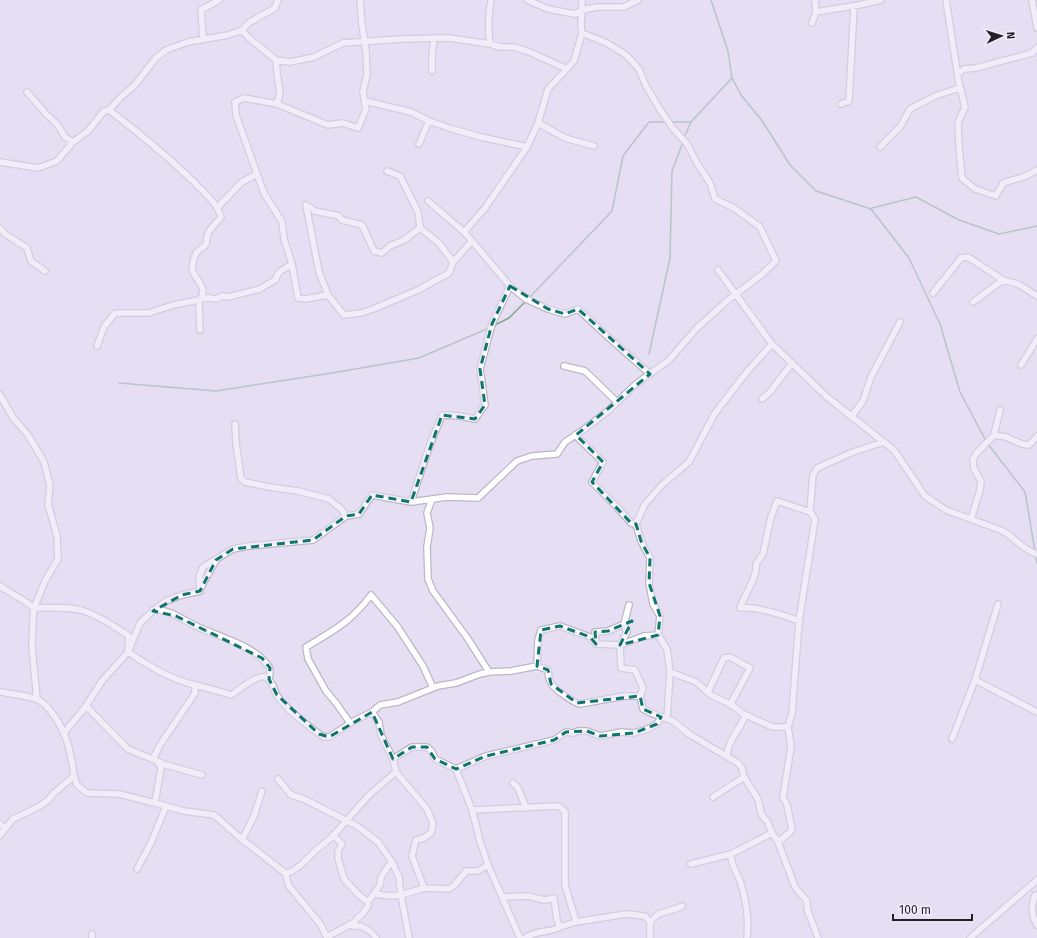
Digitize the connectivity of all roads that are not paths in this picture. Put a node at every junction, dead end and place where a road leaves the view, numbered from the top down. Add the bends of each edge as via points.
1 (219, 0) edge
2 (278, 0) edge
3 (360, 0) edge
4 (491, 0) edge
5 (527, 0) edge
6 (582, 0) edge
7 (638, 0) edge
8 (815, 0) edge
9 (881, 0) edge
10 (946, 0) edge
11 (1032, 0) edge
12 (854, 6) junction
13 (582, 10) junction
14 (816, 12) junction
15 (812, 23) dead end
16 (1037, 25) edge
17 (1037, 28) edge
18 (242, 30) junction
19 (582, 33) junction
20 (434, 38) junction
21 (203, 39) junction
22 (364, 41) junction
23 (490, 44) junction
24 (1037, 49) edge
25 (276, 60) junction
26 (567, 69) junction
27 (432, 71) dead end
28 (958, 79) junction
29 (959, 88) junction
30 (27, 92) dead end
31 (365, 101) junction
32 (277, 104) junction
33 (841, 104) dead end
34 (108, 110) junction
35 (429, 121) junction
36 (538, 124) junction
37 (73, 142) junction
38 (419, 144) dead end
39 (527, 146) junction
40 (594, 146) dead end
41 (880, 147) dead end
42 (0, 162) edge
43 (1037, 170) edge
44 (387, 171) dead end
45 (257, 174) junction
46 (428, 201) dead end
47 (217, 208) junction
48 (0, 228) edge
49 (420, 228) junction
50 (464, 232) junction
51 (472, 241) junction
52 (453, 262) junction
53 (292, 264) junction
54 (718, 270) dead end
55 (45, 271) dead end
56 (1003, 280) junction
57 (510, 286) junction
58 (932, 293) dead end
59 (328, 295) junction
60 (735, 295) junction
61 (1037, 296) edge
62 (202, 297) junction
63 (973, 302) dead end
64 (900, 322) dead end
65 (200, 330) dead end
66 (1037, 339) edge
67 (772, 344) junction
68 (97, 346) dead end
69 (792, 363) junction
70 (1021, 365) dead end
71 (564, 366) dead end
72 (650, 374) junction
73 (0, 396) edge
74 (762, 399) dead end
75 (617, 402) junction
76 (1000, 410) dead end
77 (851, 417) junction
78 (235, 424) dead end
79 (576, 435) junction
80 (994, 435) junction
81 (1037, 436) edge
82 (884, 442) junction
83 (432, 499) junction
84 (411, 502) junction
85 (810, 512) junction
86 (346, 516) junction
87 (971, 519) junction
88 (636, 524) junction
89 (1037, 554) edge
90 (0, 586) edge
91 (998, 604) dead end
92 (629, 605) dead end
93 (34, 608) junction
94 (153, 610) junction
95 (799, 621) junction
96 (624, 624) junction
97 (658, 635) junction
98 (596, 644) junction
99 (620, 645) junction
100 (128, 652) junction
101 (537, 666) junction
102 (489, 672) junction
103 (670, 672) junction
104 (269, 679) junction
105 (975, 680) junction
106 (194, 685) junction
107 (433, 688) junction
108 (0, 692) edge
109 (708, 692) junction
110 (640, 696) junction
111 (37, 699) junction
112 (730, 705) junction
113 (86, 706) junction
114 (372, 712) junction
115 (1037, 712) edge
116 (745, 714) junction
117 (664, 717) junction
118 (350, 723) junction
119 (788, 727) junction
120 (64, 733) junction
121 (952, 739) dead end
122 (727, 756) junction
123 (393, 759) junction
124 (155, 760) junction
125 (456, 769) junction
126 (396, 772) junction
127 (202, 775) dead end
128 (74, 776) junction
129 (744, 777) junction
130 (278, 779) dead end
131 (513, 783) dead end
132 (262, 791) dead end
133 (713, 797) dead end
134 (155, 803) junction
135 (166, 806) junction
136 (526, 808) junction
137 (472, 810) junction
138 (346, 821) junction
139 (0, 824) edge
140 (5, 828) junction
141 (772, 833) junction
142 (0, 835) edge
143 (333, 836) junction
144 (242, 840) junction
145 (778, 842) junction
146 (731, 854) junction
147 (392, 862) junction
148 (691, 864) dead end
149 (488, 865) junction
150 (137, 869) dead end
151 (285, 873) junction
152 (1037, 880) edge
153 (424, 888) junction
154 (1025, 891) junction
155 (374, 894) junction
156 (402, 896) junction
157 (1036, 896) edge
158 (502, 897) junction
159 (368, 902) junction
160 (682, 906) dead end
161 (576, 922) junction
162 (650, 922) junction
163 (350, 925) junction
164 (1037, 925) edge
165 (560, 927) junction
166 (327, 938) edge
167 (376, 938) edge
168 (409, 938) edge
169 (520, 938) edge
170 (526, 938) edge
171 (650, 938) edge
172 (747, 938) edge
173 (818, 938) edge
174 (970, 938) edge

1 - 21 street via 201,10
2 - 18 street via 275,8 250,22
3 - 22 street
4 - 23 street via 488,29
5 - 13 street via 575,14
6 - 13 street
7 - 13 street via 624,7
8 - 14 street
9 - 12 street
10 - 28 street
11 - 16 street
12 - 14 street
12 - 33 street via 849,101
13 - 19 street
14 - 15 street
16 - 17 street
18 - 21 street
18 - 25 street
19 - 26 street via 574,61
19 - 60 street via 626,54 639,69 645,84 672,127 687,144 710,183 715,199 734,208 760,227 776,261
20 - 22 street
20 - 23 street
20 - 27 street
21 - 34 street via 166,50 156,58 134,86
22 - 25 street via 343,43 314,57 290,62
22 - 31 street via 367,74 363,92
23 - 26 street via 500,47 514,46
24 - 28 street via 1032,53 964,69 958,74
25 - 32 street via 280,93
26 - 36 street via 548,89
28 - 29 street
29 - 41 street via 935,96 910,109 900,127
29 - 43 street via 965,107 958,123 962,178 976,189 996,196 1002,184
30 - 37 street
31 - 32 street via 366,109 358,128 343,123 328,125
31 - 35 street via 411,112
32 - 45 street via 244,98 235,102 236,115
34 - 37 street
34 - 47 street via 177,166
35 - 38 street
35 - 39 street via 481,137
36 - 39 street
36 - 40 street via 565,138
37 - 42 street via 57,161 38,168
39 - 50 street via 485,208
44 - 49 street via 400,176 418,212
45 - 47 street via 242,182
45 - 53 street via 264,193 282,222
46 - 50 street
47 - 62 street via 221,217 210,230 206,244 197,251 194,259 193,271 202,286
48 - 55 street via 27,248 31,261
49 - 52 street via 438,243
49 - 59 street via 382,253 374,251 362,225 315,211 306,205 319,272
50 - 51 street
51 - 52 street
51 - 57 street
52 - 59 street via 449,273 418,290 362,313 344,315
53 - 59 street via 298,298
53 - 62 street via 279,272 275,280 260,289 216,299
54 - 60 street
56 - 58 street via 973,259 961,258
56 - 61 street via 1018,284
56 - 63 street
57 - 72 street via 528,300 548,309 566,314 578,309
57 - 84 street via 492,327 480,369 485,405 475,419 442,415
60 - 67 street
60 - 72 street via 697,328 669,360
62 - 65 street via 199,303
62 - 68 street via 194,302 173,305 149,313 115,313 104,327
64 - 77 street via 871,377 863,401
66 - 70 street
67 - 69 street
67 - 88 street via 715,413 689,462 663,484 645,504
69 - 74 street
69 - 77 street
71 - 75 street via 585,370
72 - 75 street
73 - 93 street via 44,462 50,485 48,504 57,536 58,559
75 - 79 street
76 - 80 street
77 - 82 street
78 - 86 street via 241,478 245,482 329,499
79 - 83 street via 565,442 557,454 532,456 517,461 478,498
79 - 88 street via 603,462 592,482 630,523
80 - 81 street via 1029,445
80 - 87 street via 975,454 974,468 981,482
82 - 85 street via 817,468 813,475
82 - 87 street via 903,461 925,496 946,510
83 - 84 street
83 - 102 street via 427,513 430,528 427,547 428,579 433,591 468,638
84 - 86 street via 372,495 359,514
85 - 95 street via 815,519
85 - 95 street via 777,501 763,554 756,564 756,572 740,608 784,615
86 - 94 street via 313,540 233,549 203,567 200,591 166,601
87 - 89 street via 1003,531 1028,551
88 - 97 street via 650,558 649,583 653,604 660,616
90 - 93 street
91 - 105 street
92 - 96 street
93 - 100 street via 60,607 83,610 129,636
93 - 111 street via 32,648
94 - 100 street via 140,623
94 - 104 street via 176,616 250,650 262,658 270,668
95 - 119 street via 792,713
96 - 98 street via 608,631 595,632
96 - 99 street via 627,632
97 - 99 street via 644,636
97 - 103 street via 667,649
98 - 99 street
98 - 101 street via 590,637 560,626 541,630
99 - 110 street via 621,668 635,670 643,688
100 - 106 street via 173,678
100 - 113 street via 102,681
101 - 102 street
101 - 110 street via 548,670 551,684 580,704 624,696
102 - 107 street via 456,684
103 - 109 street via 696,682
103 - 117 street
104 - 106 street via 263,676 256,678 230,695
104 - 118 street via 282,702 324,737 329,737
105 - 115 street
105 - 121 street
106 - 124 street via 195,693 160,745
107 - 114 street via 398,702 380,705
107 - 118 street via 423,666 397,626 371,595 351,617 306,646 308,659 326,691
108 - 111 street
109 - 112 street
109 - 112 street via 724,658 730,657 750,668
110 - 117 street via 643,709
111 - 120 street via 46,704
112 - 116 street
113 - 120 street
113 - 124 street via 128,749
114 - 118 street
114 - 123 street via 379,722 381,735
116 - 119 street via 772,727
116 - 122 street via 743,722 730,741
117 - 122 street
117 - 125 street via 648,729 634,733 622,732 600,736 587,731 566,732 554,740 486,756
119 - 145 street via 791,747 783,797 792,829
120 - 128 street via 71,754
122 - 129 street via 738,763
123 - 125 street via 412,747 428,747 435,759
123 - 126 street
124 - 127 street
124 - 134 street via 161,768
125 - 137 street
126 - 138 street via 368,796
126 - 153 street via 426,809 433,823 431,833 416,840 412,856
128 - 134 street via 76,785 87,793 118,794
128 - 140 street via 48,800 13,819
129 - 133 street
129 - 141 street via 758,799 761,813
130 - 138 street via 291,796 304,799
131 - 136 street via 518,788
132 - 144 street via 254,816
134 - 135 street
135 - 144 street via 214,815
135 - 150 street
136 - 137 street
136 - 161 street via 557,806 565,812 565,885
137 - 149 street
138 - 143 street
138 - 147 street via 378,842
139 - 140 street
140 - 142 street
141 - 145 street
141 - 146 street
143 - 151 street via 301,865
143 - 159 street via 342,844 338,858 344,879
144 - 151 street
145 - 173 street via 795,887 807,901 807,909
146 - 148 street
146 - 172 street via 730,860 740,883 748,919
147 - 155 street via 381,877 380,885
147 - 156 street via 399,877
149 - 153 street via 478,871 466,871 450,889
149 - 158 street
151 - 166 street via 289,886 321,925
152 - 154 street
153 - 156 street
154 - 157 street
154 - 174 street
155 - 156 street
155 - 159 street
156 - 168 street
157 - 164 street via 1031,913
158 - 165 street via 528,896 544,900 554,898
158 - 169 street
159 - 163 street via 364,912
160 - 162 street via 658,914
161 - 162 street via 636,914 645,916
161 - 165 street
162 - 171 street
163 - 166 street
163 - 167 street via 362,926
165 - 170 street

